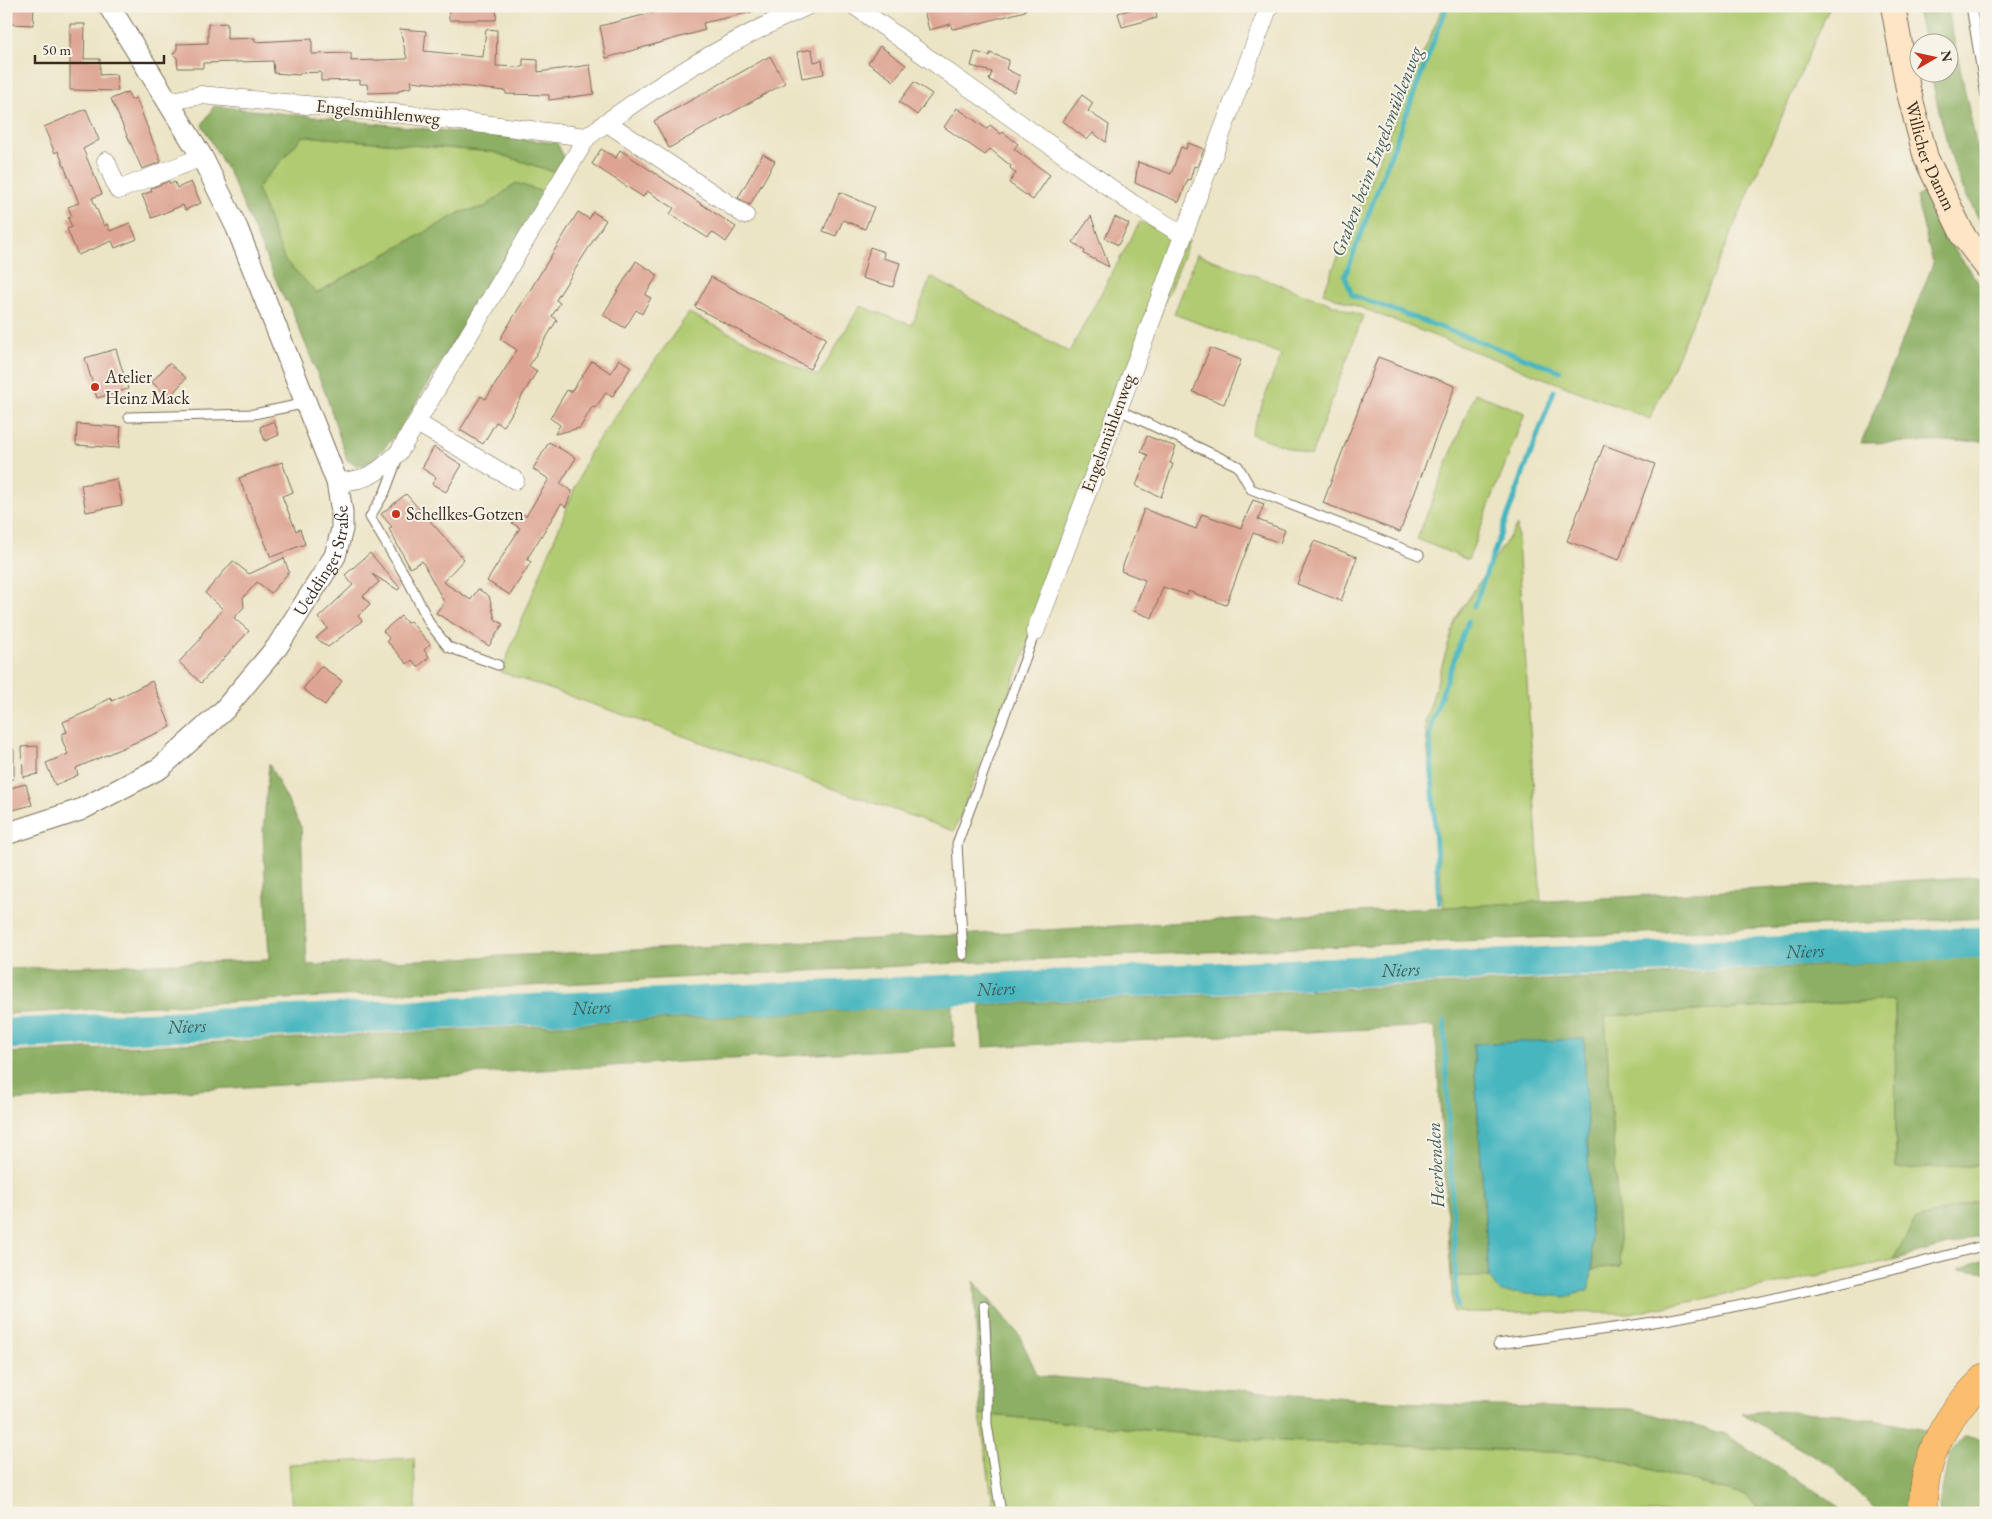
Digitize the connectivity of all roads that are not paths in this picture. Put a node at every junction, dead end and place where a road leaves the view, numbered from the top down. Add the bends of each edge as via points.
1 (109, 6) edge
2 (807, 6) edge
3 (855, 6) edge
4 (1269, 6) edge
5 (1894, 6) edge
6 (1971, 6) edge
7 (1986, 96) edge
8 (168, 102) junction
9 (606, 122) junction
10 (587, 137) junction
11 (202, 158) junction
12 (106, 161) dead end
13 (745, 214) dead end
14 (1183, 234) junction
15 (1986, 266) edge
16 (307, 403) junction
17 (1118, 409) junction
18 (128, 418) dead end
19 (417, 423) junction
20 (399, 452) junction
21 (515, 480) dead end
22 (337, 482) junction
23 (1419, 555) dead end
24 (1035, 632) joint
25 (498, 665) dead end
26 (9, 752) dead end
27 (6, 776) edge
28 (6, 834) edge
29 (963, 955) dead end
30 (1986, 1245) edge
31 (984, 1305) dead end
32 (1498, 1344) dead end
33 (1978, 1384) edge
34 (1001, 1513) edge
35 (1923, 1513) edge

1 - 8 street, Ueddinger Straße
2 - 9 street via 766,24 627,106
3 - 14 street via 1133,204
4 - 14 street, Engelsmühlenweg
5 - 15 main road, Willicher Damm via 1908,89 1926,158 1964,237
6 - 7 lane
8 - 10 street, Engelsmühlenweg via 209,96 403,114
8 - 11 street, Ueddinger Straße
9 - 10 street
9 - 13 street
10 - 19 street
11 - 12 street via 118,190
11 - 16 street, Ueddinger Straße via 238,228
14 - 17 street, Engelsmühlenweg
16 - 18 lane via 254,414
16 - 22 street, Ueddinger Straße
17 - 23 lane via 1238,466 1251,488
17 - 24 street, Engelsmühlenweg
19 - 20 street
19 - 21 street
20 - 22 street via 367,478
20 - 25 lane, Ueddinger Straße via 385,492 370,517 430,624 448,647
22 - 28 street, Ueddinger Straße via 342,529 334,556 277,647 224,710 160,768 80,810
24 - 29 lane via 957,844
26 - 27 lane via 9,775
30 - 32 lane via 1733,1307
31 - 34 lane via 987,1424
33 - 35 highway via 1945,1424 1934,1446 1927,1472

